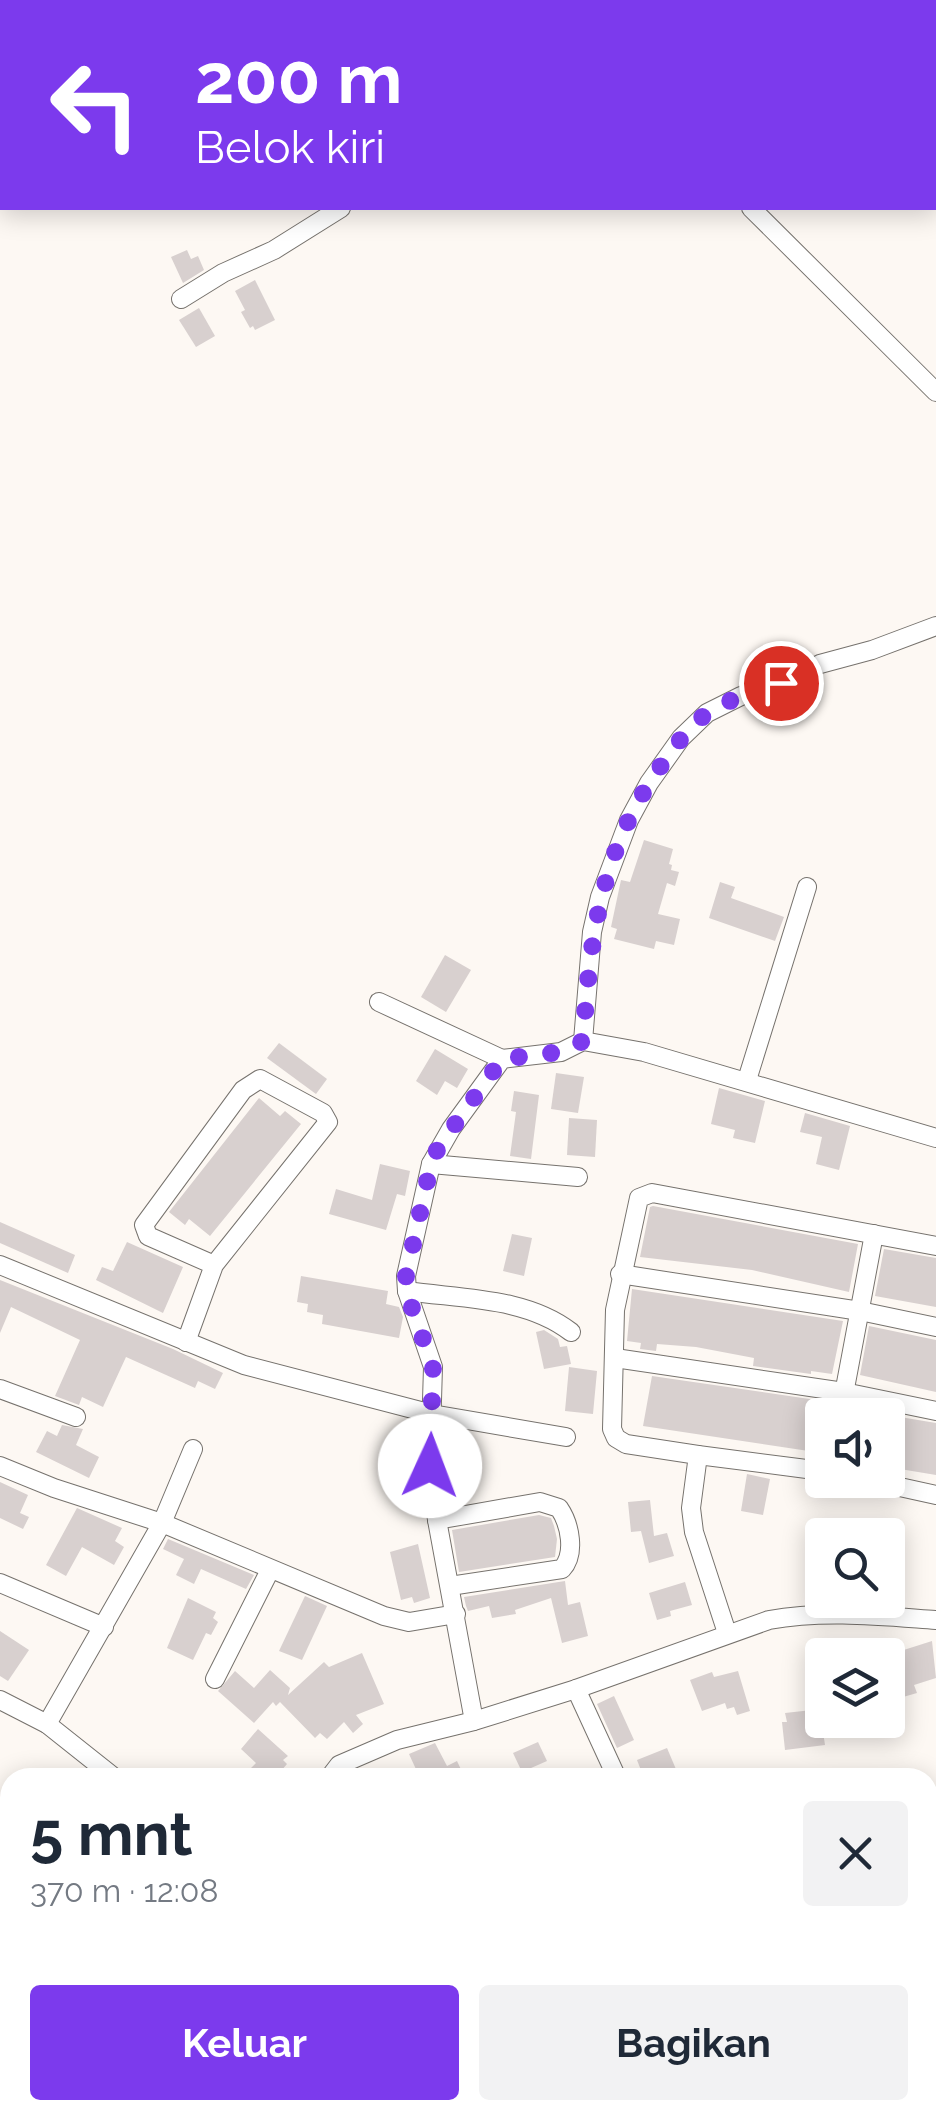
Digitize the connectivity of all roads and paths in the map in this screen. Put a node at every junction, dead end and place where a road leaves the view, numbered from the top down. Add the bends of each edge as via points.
1 (338, 210) edge
2 (753, 210) edge
3 (181, 299) dead end
4 (936, 392) edge
5 (936, 626) edge
6 (807, 887) dead end
7 (379, 1002) dead end
8 (583, 1041) junction
9 (502, 1059) junction
10 (747, 1080) junction
11 (936, 1138) edge
12 (431, 1164) junction
13 (578, 1176) dead end
14 (874, 1234) junction
15 (936, 1246) edge
16 (214, 1265) junction
17 (0, 1266) edge
18 (620, 1274) junction
19 (406, 1291) junction
20 (860, 1311) junction
21 (936, 1327) edge
22 (570, 1332) dead end
23 (186, 1342) junction
24 (615, 1358) junction
25 (0, 1389) edge
26 (844, 1392) junction
27 (843, 1398) edge
28 (936, 1410) edge
29 (432, 1414) junction
30 (76, 1417) dead end
31 (566, 1437) dead end
32 (194, 1449) dead end
33 (698, 1455) junction
34 (0, 1466) edge
35 (805, 1468) edge
36 (905, 1488) edge
37 (936, 1495) edge
38 (437, 1520) junction
39 (162, 1523) junction
40 (270, 1570) junction
41 (0, 1583) edge
42 (450, 1586) junction
43 (456, 1614) junction
44 (936, 1620) edge
45 (104, 1626) junction
46 (727, 1633) junction
47 (215, 1678) dead end
48 (576, 1690) junction
49 (0, 1700) edge
50 (474, 1720) junction
51 (47, 1724) junction
52 (103, 1768) edge
53 (348, 1768) edge
54 (612, 1768) edge

1 - 3 street
2 - 4 street
5 - 8 street via 742,696 708,713 681,738 629,820 600,897
6 - 10 street
7 - 9 street
8 - 9 street via 560,1052
8 - 10 street
9 - 12 street
10 - 11 street
12 - 13 street
12 - 19 street
14 - 15 street
14 - 18 street via 644,1193
14 - 20 street
16 - 16 street via 328,1122 323,1113 260,1080 243,1090 144,1225 148,1236
16 - 23 street
17 - 23 street
18 - 20 street
18 - 24 street
19 - 22 street via 525,1308
19 - 29 street via 433,1367
20 - 21 street
20 - 26 street
23 - 29 street
24 - 26 street
24 - 33 street via 616,1438
25 - 30 street
26 - 27 street
26 - 28 street
29 - 31 street
29 - 38 street
32 - 39 street
33 - 35 street
33 - 46 street via 694,1532
34 - 39 street
36 - 37 street
38 - 42 street
38 - 42 street via 540,1502 559,1508 571,1551 562,1569
39 - 40 street
39 - 45 street
40 - 43 street via 397,1620
40 - 47 street
41 - 45 street
42 - 43 street
43 - 50 street
44 - 46 street via 802,1614
45 - 51 street
46 - 48 street
48 - 50 street
48 - 54 street
49 - 51 street
50 - 53 street via 398,1740
51 - 52 street

